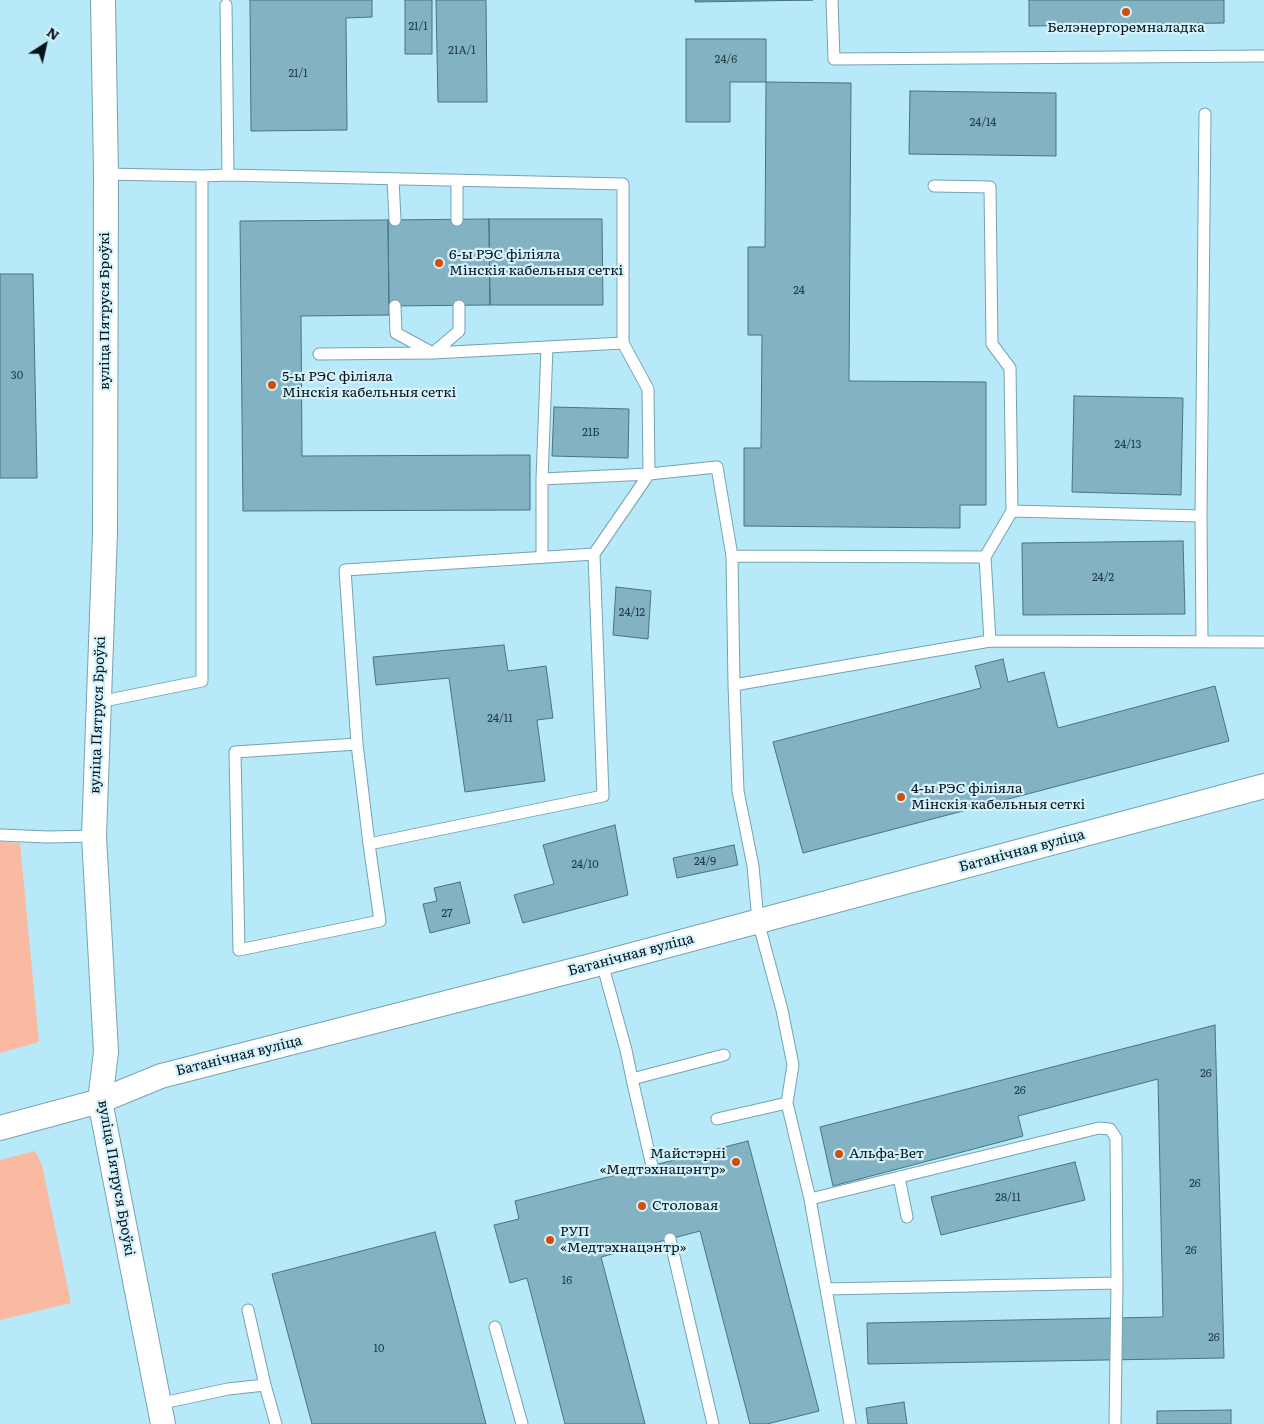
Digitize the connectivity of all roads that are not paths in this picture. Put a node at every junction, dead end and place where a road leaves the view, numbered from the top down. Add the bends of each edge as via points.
1 (104, 0) edge
2 (832, 0) edge
3 (226, 5) dead end
4 (1264, 56) edge
5 (1205, 114) dead end
6 (106, 174) junction
7 (228, 175) junction
8 (202, 176) junction
9 (393, 179) junction
10 (457, 180) junction
11 (934, 186) dead end
12 (395, 220) dead end
13 (457, 220) dead end
14 (395, 306) dead end
15 (459, 306) dead end
16 (623, 343) junction
17 (547, 347) junction
18 (433, 353) junction
19 (319, 354) dead end
20 (649, 474) junction
21 (542, 479) junction
22 (1012, 511) junction
23 (1201, 516) junction
24 (594, 554) junction
25 (732, 556) junction
26 (542, 557) junction
27 (985, 557) junction
28 (990, 641) junction
29 (1202, 641) junction
30 (1264, 642) edge
31 (734, 685) junction
32 (99, 702) junction
33 (357, 744) junction
34 (1264, 786) edge
35 (0, 835) edge
36 (94, 836) junction
37 (369, 844) junction
38 (758, 921) junction
39 (602, 964) junction
40 (724, 1055) dead end
41 (632, 1079) junction
42 (100, 1101) junction
43 (787, 1103) junction
44 (717, 1119) dead end
45 (0, 1128) edge
46 (652, 1166) dead end
47 (899, 1177) junction
48 (810, 1199) junction
49 (907, 1217) dead end
50 (670, 1239) dead end
51 (1117, 1283) junction
52 (826, 1289) junction
53 (248, 1310) dead end
54 (494, 1327) dead end
55 (265, 1385) junction
56 (161, 1414) edge
57 (276, 1424) edge
58 (522, 1424) edge
59 (713, 1424) edge
60 (850, 1424) edge
61 (1115, 1424) edge

1 - 6 street, вуліца Пятруся Броўкі
2 - 4 lane via 834,58
3 - 7 lane
5 - 23 lane
6 - 8 lane
6 - 32 street, вуліца Пятруся Броўкі via 105,533
7 - 8 lane
7 - 9 lane
8 - 32 lane via 202,681
9 - 10 lane
9 - 12 lane
10 - 13 lane
10 - 16 lane via 624,184
11 - 22 lane via 990,186 992,344 1010,368
14 - 18 lane via 396,333
15 - 18 lane via 459,331
16 - 17 lane
16 - 20 lane via 648,389
17 - 18 lane
17 - 21 lane
18 - 19 lane
20 - 21 lane
20 - 24 lane
20 - 25 lane via 717,467
21 - 26 lane
22 - 23 lane
22 - 27 lane
23 - 29 lane
24 - 26 lane
24 - 37 lane via 603,796
25 - 27 lane
25 - 31 lane
26 - 33 lane via 345,570
27 - 28 lane
28 - 29 lane
28 - 31 lane
29 - 30 lane
31 - 38 lane via 738,791 753,866
32 - 36 street, вуліца Пятруся Броўкі
33 - 37 lane
33 - 37 lane via 235,752 239,950 380,921
34 - 38 street, Батанічная вуліца
35 - 36 lane
36 - 42 street, вуліца Пятруся Броўкі via 106,1052
38 - 39 street, Батанічная вуліца
38 - 43 lane via 793,1065
39 - 41 lane
39 - 42 street, Батанічная вуліца via 161,1076
40 - 41 lane
41 - 46 lane
42 - 45 street, Батанічная вуліца
42 - 56 street, вуліца Пятруся Броўкі
43 - 44 lane
43 - 48 lane
47 - 48 lane
47 - 49 lane
47 - 51 lane via 1099,1128 1110,1129 1116,1138
48 - 52 lane
50 - 59 lane
51 - 52 lane
51 - 61 lane
52 - 60 lane
53 - 55 lane
54 - 58 lane
55 - 56 lane via 228,1389
55 - 57 lane

